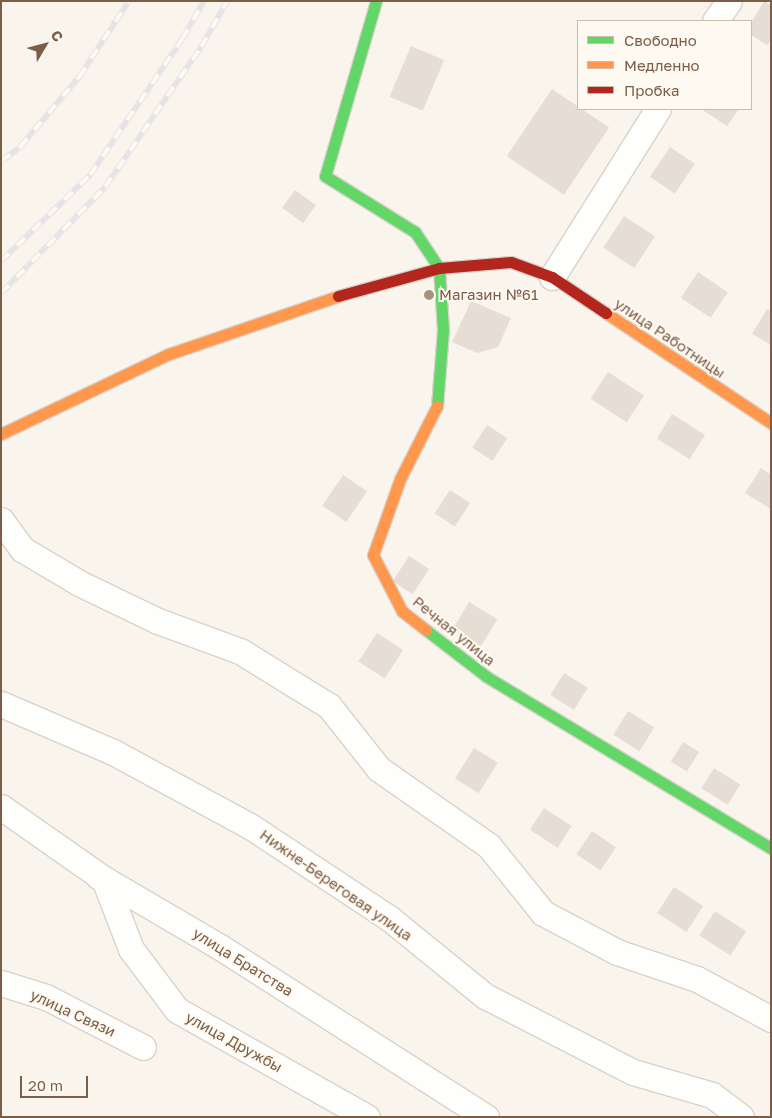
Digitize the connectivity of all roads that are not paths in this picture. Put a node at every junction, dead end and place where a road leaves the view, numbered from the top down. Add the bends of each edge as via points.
1 (376, 1) edge
2 (728, 1) edge
3 (716, 20) edge
4 (657, 110) edge
5 (439, 268) junction
6 (552, 277) junction
7 (771, 423) edge
8 (1, 434) edge
9 (1, 520) edge
10 (1, 704) edge
11 (1, 807) edge
12 (1, 828) edge
13 (771, 848) edge
14 (104, 879) junction
15 (1, 983) edge
16 (771, 1019) edge
17 (143, 1047) dead end
18 (366, 1117) edge
19 (486, 1117) edge
20 (741, 1117) edge

1 - 5 street via 325,176 415,232
2 - 3 street
4 - 6 street
5 - 6 street, улица Работницы via 511,262
5 - 8 street, улица Работницы via 362,288 169,354
5 - 13 street, Речная улица via 443,330 439,401 400,479 373,555 402,611 487,676
6 - 7 street, улица Работницы
9 - 16 street via 22,549 79,582 158,621 240,651 329,706 379,769 489,846 542,913 617,952 697,979
10 - 20 street, Нижне-Береговая улица via 113,752 250,826 390,918 485,996 633,1072 712,1095
11 - 14 street, улица Братства
12 - 14 street
14 - 18 street, улица Дружбы via 131,949 177,1010
14 - 19 street, улица Братства via 220,947
15 - 17 street, улица Связи via 46,997

